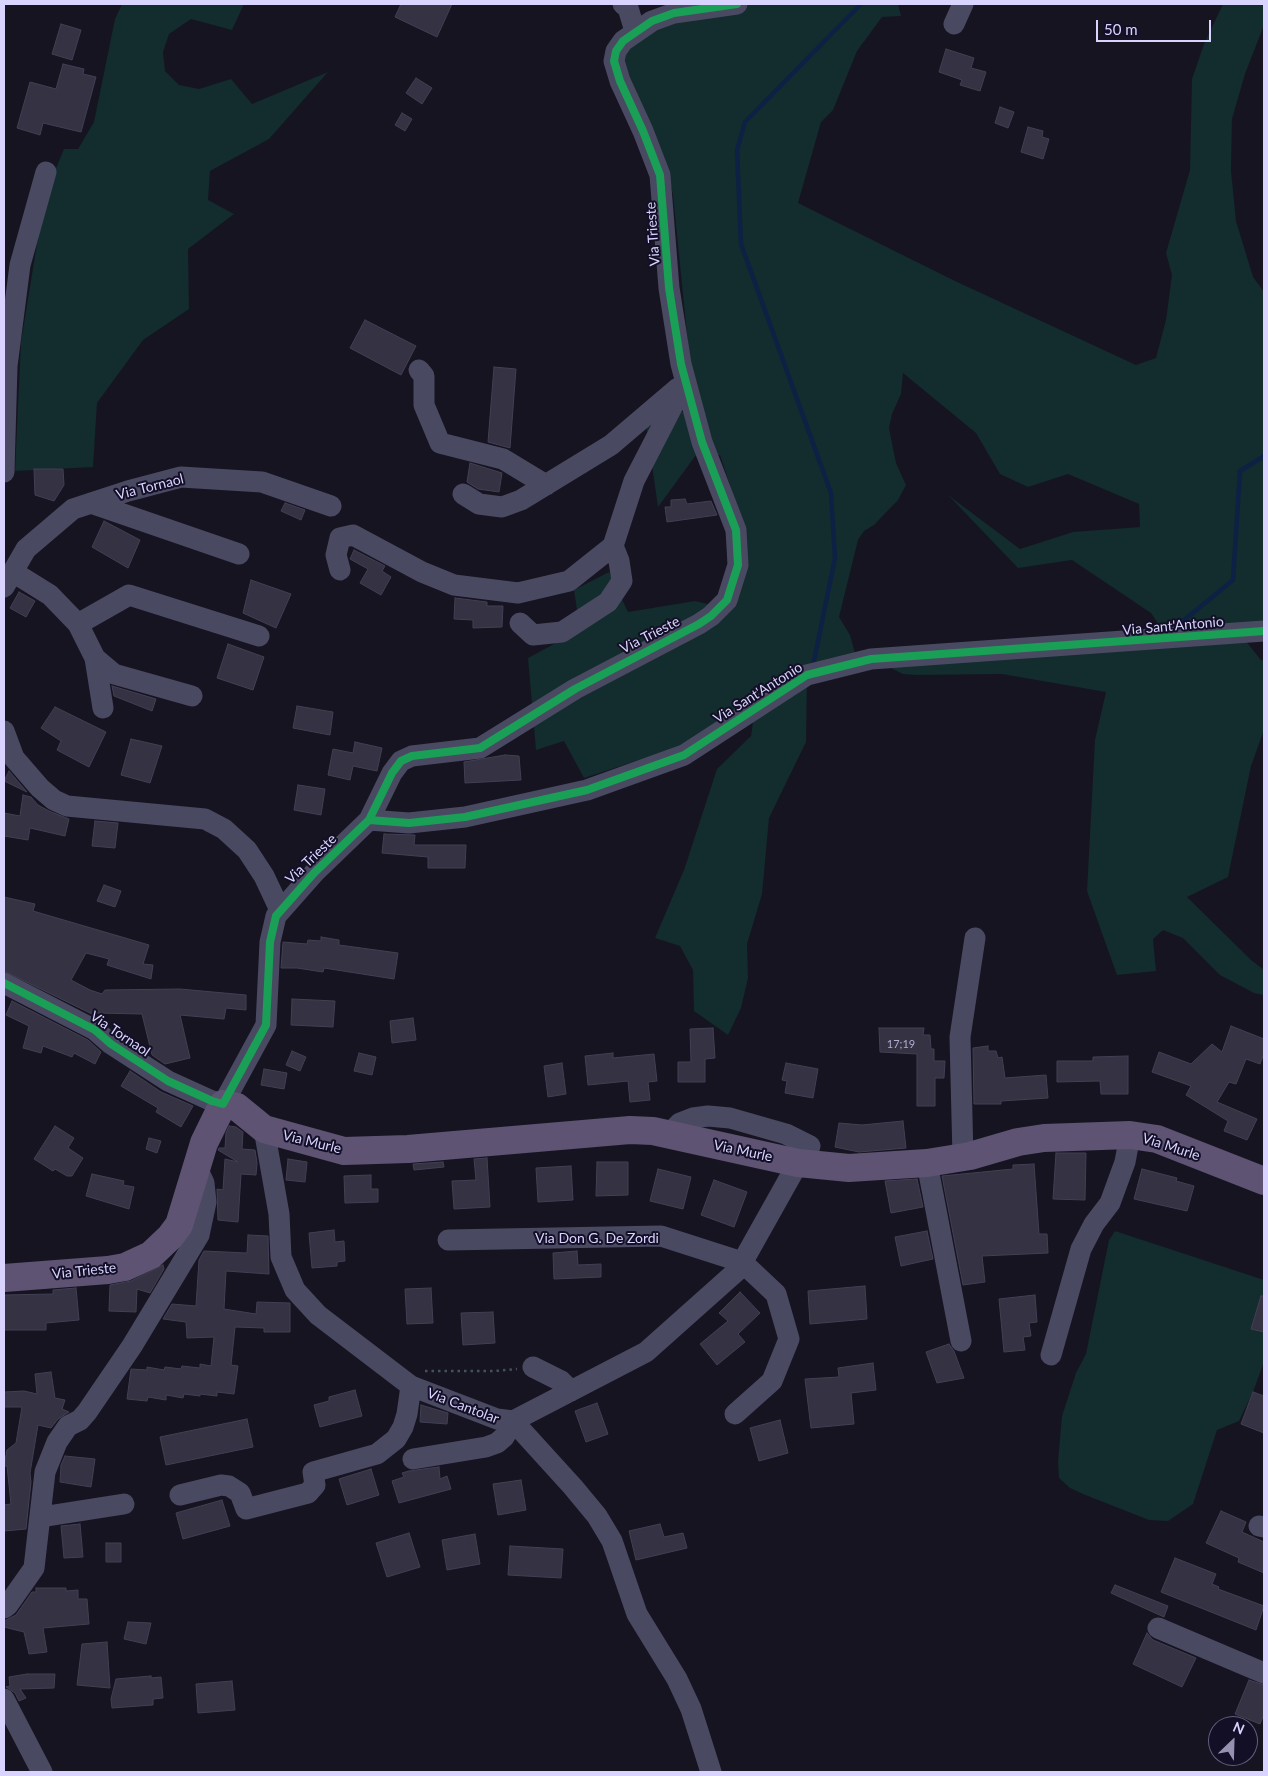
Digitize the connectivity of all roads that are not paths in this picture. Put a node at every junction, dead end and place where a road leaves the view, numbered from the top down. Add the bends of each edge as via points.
1 (623, 4) edge
2 (737, 4) edge
3 (963, 4) edge
4 (954, 24) dead end
5 (635, 31) junction
6 (46, 172) dead end
7 (419, 370) dead end
8 (686, 382) junction
9 (4, 472) edge
10 (546, 485) junction
11 (463, 494) dead end
12 (91, 503) junction
13 (331, 506) dead end
14 (613, 546) junction
15 (239, 554) dead end
16 (340, 570) dead end
17 (8, 579) edge
18 (520, 623) dead end
19 (78, 624) junction
20 (1264, 631) edge
21 (259, 636) dead end
22 (95, 658) junction
23 (192, 696) dead end
24 (103, 708) dead end
25 (6, 748) edge
26 (369, 820) junction
27 (280, 910) junction
28 (974, 938) dead end
29 (4, 982) edge
30 (223, 1104) junction
31 (264, 1129) junction
32 (1130, 1135) junction
33 (804, 1154) junction
34 (963, 1157) junction
35 (927, 1163) junction
36 (198, 1168) junction
37 (1264, 1181) edge
38 (448, 1240) dead end
39 (742, 1262) junction
40 (4, 1278) edge
41 (961, 1341) dead end
42 (1051, 1355) dead end
43 (533, 1367) road end
44 (403, 1380) junction
45 (571, 1390) junction
46 (735, 1414) dead end
47 (512, 1421) junction
48 (413, 1459) dead end
49 (180, 1495) dead end
50 (124, 1504) dead end
51 (41, 1517) junction
52 (4, 1608) edge
53 (1158, 1628) dead end
54 (1264, 1673) edge
55 (4, 1699) edge
56 (42, 1772) edge
57 (711, 1772) edge

1 - 5 street via 628,8
2 - 5 street, Via Trieste via 674,13
3 - 4 street
5 - 8 street, Via Trieste via 618,48 614,65 660,175 670,288
6 - 9 street via 20,265 7,366
7 - 10 street via 424,376 424,405 440,443 503,459
8 - 10 street via 611,445
8 - 14 street via 634,481
8 - 26 street, Via Trieste via 702,442 736,530 738,565 727,600 699,624 575,689 480,748 406,758 392,773
10 - 11 street via 502,507 479,504
12 - 13 street, Via Tornaol via 182,477 262,482
12 - 15 street
12 - 17 street, Via Tornaol via 73,509 26,549
14 - 16 street via 569,582 518,593 454,584 422,572 353,535 340,538 336,555
14 - 18 street via 622,581 608,602 562,632 533,635
17 - 19 street via 50,595
19 - 21 street via 129,595
19 - 22 street
20 - 26 street, Via Sant'Antonio via 871,660 808,675 684,755 587,790 465,817 409,823
22 - 23 street via 114,674
22 - 24 street
25 - 27 street via 40,788 67,806 205,819 224,829 247,850
26 - 27 street, Via Trieste
27 - 30 street, Via Trieste via 273,921 270,942 266,1025
28 - 34 street via 960,1037
29 - 30 street, Via Tornaol via 95,1030 168,1081
30 - 31 main road, Via Murle via 237,1107
30 - 36 main road, Via Trieste via 204,1144
31 - 33 main road, Via Murle via 344,1151 408,1149 630,1130
31 - 44 street, Via Cantolar via 279,1214 282,1257 295,1290 318,1315
32 - 34 main road, Via Murle via 1044,1138
32 - 37 main road, Via Murle via 1157,1140
32 - 42 street via 1125,1162 1110,1203 1094,1224 1082,1249
33 - 35 main road, Via Murle via 849,1168
33 - 39 street
34 - 35 main road, Via Murle
35 - 41 street
36 - 40 main road, Via Trieste via 179,1225 162,1246 139,1262 108,1270
36 - 51 street via 206,1202 200,1235 93,1404 80,1420 68,1426 57,1442 45,1472
38 - 39 street, Via Don G. De Zordi via 661,1236
39 - 45 street via 738,1270 646,1352
39 - 46 street, Via Don G. De Zordi via 776,1294 789,1339 772,1382
43 - 45 street
44 - 47 street, Via Cantolar via 497,1419
44 - 49 street via 403,1427 389,1446 377,1454 313,1472 315,1485 308,1493 246,1509 240,1494 229,1486
45 - 47 street
47 - 48 street via 504,1437 486,1447
47 - 57 street, Via Cantolar via 573,1487 609,1535 637,1614 692,1708
50 - 51 street
51 - 52 street via 34,1568
53 - 54 street
55 - 56 street

